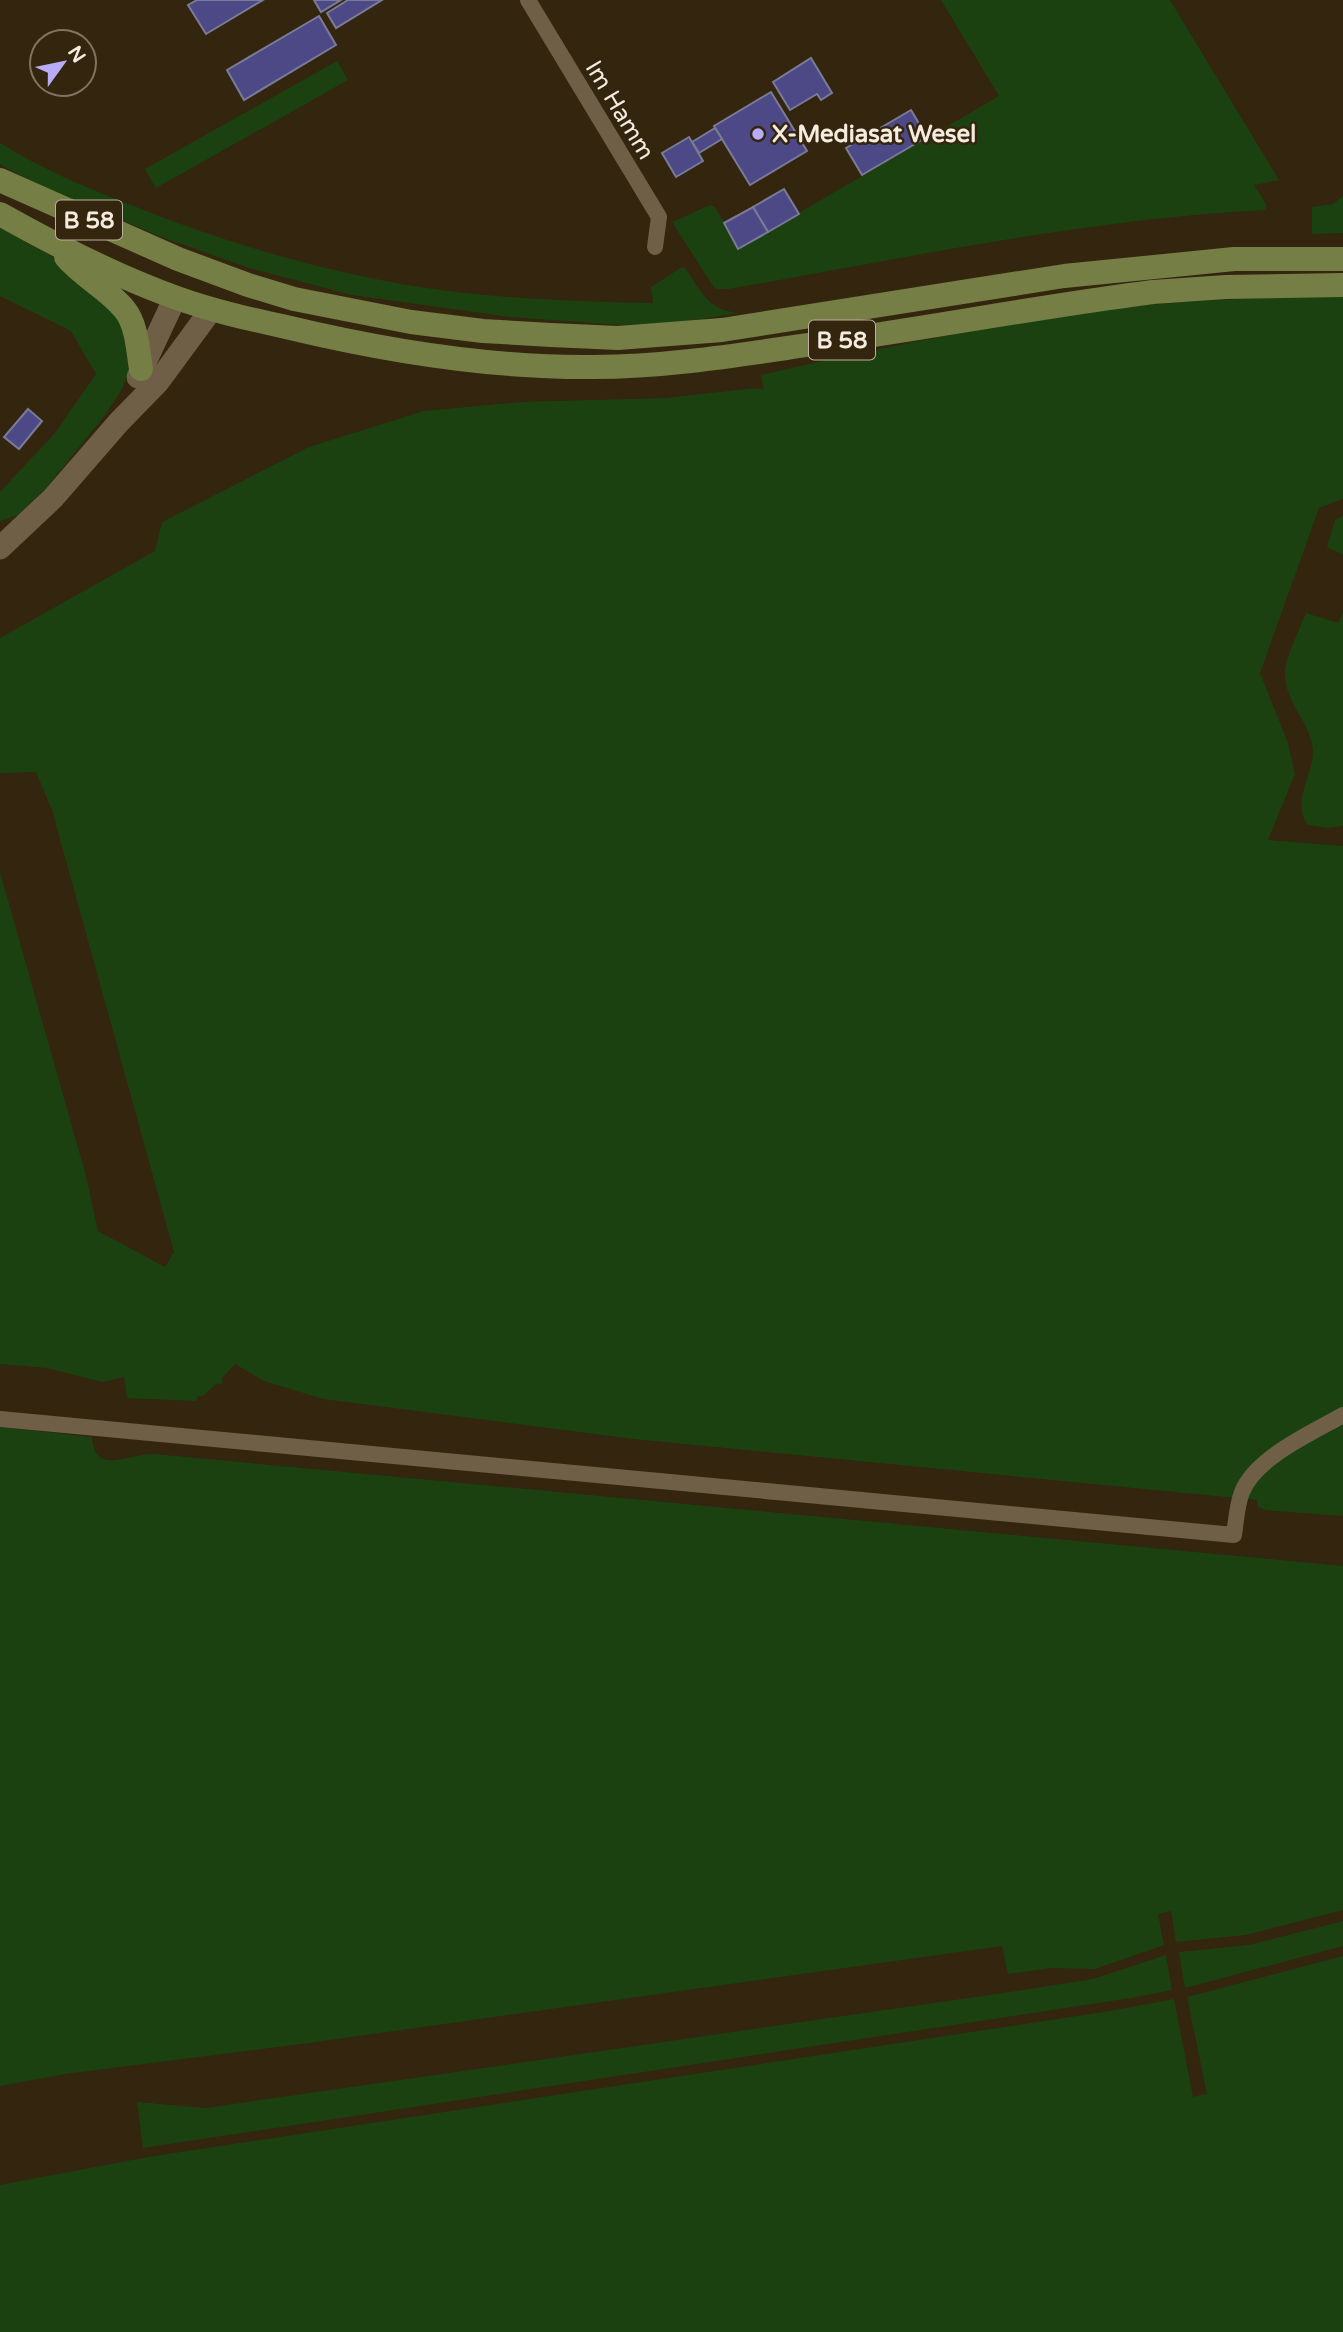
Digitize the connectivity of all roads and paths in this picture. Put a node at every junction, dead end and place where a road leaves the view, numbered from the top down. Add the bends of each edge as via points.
1 (528, 0) edge
2 (0, 180) edge
3 (0, 214) edge
4 (57, 246) junction
5 (655, 247) dead end
6 (178, 259) junction
7 (1343, 259) edge
8 (200, 285) junction
9 (247, 285) junction
10 (1343, 285) edge
11 (175, 298) junction
12 (211, 310) junction
13 (141, 369) junction
14 (119, 422) junction
15 (0, 548) edge
16 (1343, 1415) edge
17 (0, 1419) edge

1 - 5 street, Im Hamm via 659,217
2 - 6 main road, B 58
3 - 4 main road, B 58
4 - 11 main road, B 58
4 - 13 main road via 79,272 125,310
6 - 8 main road, B 58
6 - 9 main road, B 58
7 - 9 main road, B 58 via 1234,259 1064,276 722,330 618,338 482,331 411,322
8 - 9 main road, B 58
8 - 11 main road, B 58
8 - 12 main road, B 58
10 - 12 main road, B 58 via 1153,292 712,359 593,367 396,351
11 - 12 main road, B 58
11 - 13 street
12 - 14 street via 158,382
13 - 14 street
14 - 15 street via 53,498
16 - 17 street via 1258,1469 1242,1492 1234,1535

